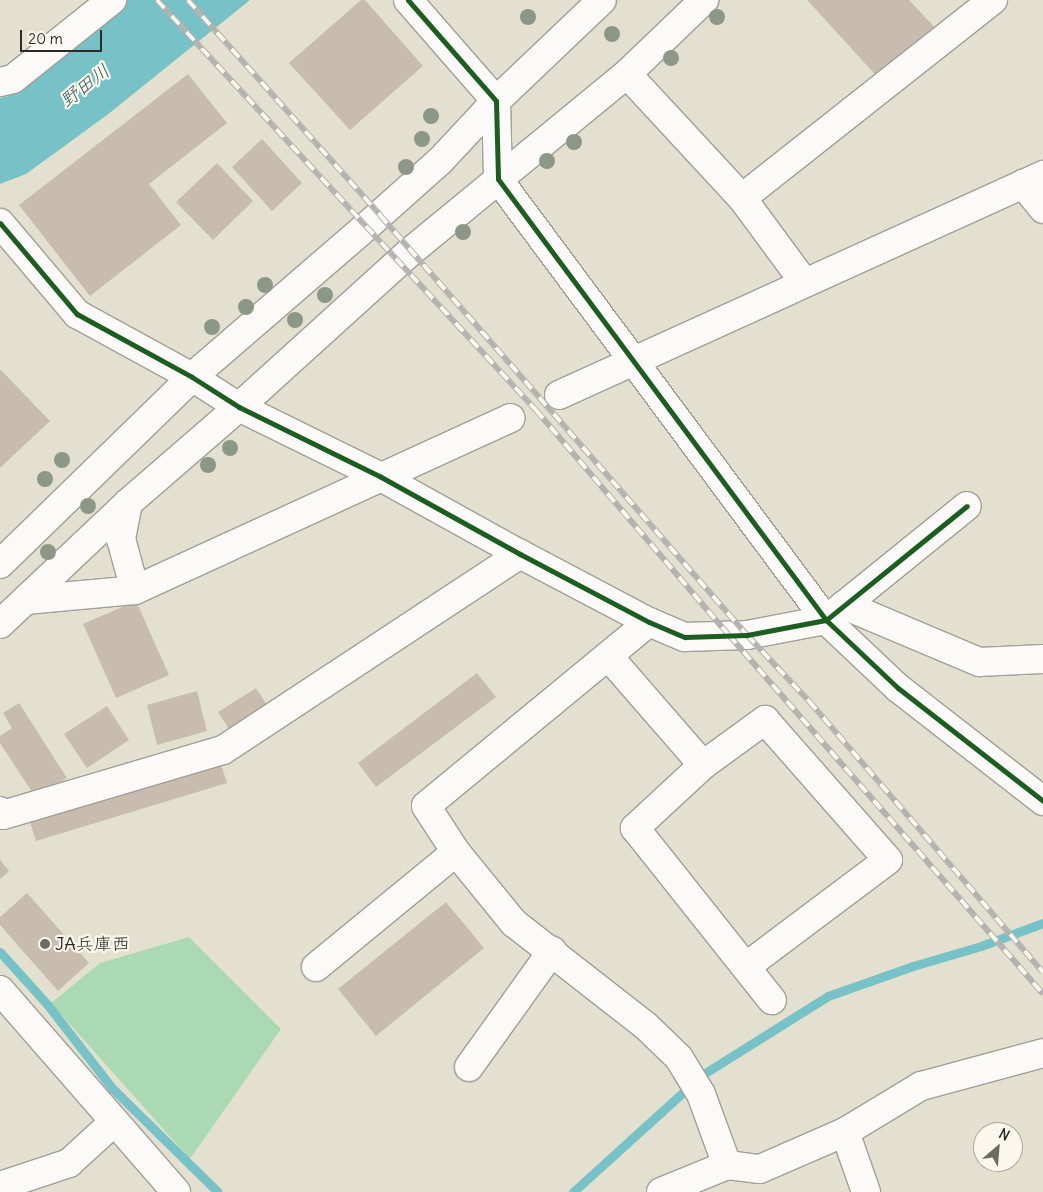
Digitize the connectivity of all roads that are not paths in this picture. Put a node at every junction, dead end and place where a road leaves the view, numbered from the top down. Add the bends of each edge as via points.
1 (112, 0) edge
2 (408, 0) edge
3 (602, 0) edge
4 (704, 0) edge
5 (993, 0) edge
6 (627, 74) junction
7 (0, 82) edge
8 (496, 101) junction
9 (498, 179) junction
10 (1033, 179) edge
11 (742, 198) junction
12 (1043, 210) edge
13 (0, 223) edge
14 (804, 282) junction
15 (633, 360) junction
16 (192, 377) junction
17 (559, 395) dead end
18 (239, 407) junction
19 (511, 418) dead end
20 (381, 477) junction
21 (128, 503) junction
22 (967, 506) dead end
23 (520, 554) junction
24 (0, 564) edge
25 (136, 590) junction
26 (26, 600) junction
27 (835, 613) junction
28 (649, 622) junction
29 (0, 624) edge
30 (609, 657) junction
31 (1043, 659) edge
32 (702, 765) junction
33 (1043, 802) edge
34 (0, 811) edge
35 (456, 852) junction
36 (552, 951) junction
37 (747, 966) junction
38 (316, 967) dead end
39 (0, 990) edge
40 (772, 1000) dead end
41 (1043, 1053) edge
42 (469, 1067) dead end
43 (114, 1122) junction
44 (845, 1132) junction
45 (727, 1165) junction
46 (0, 1186) edge
47 (176, 1192) edge
48 (661, 1192) edge
49 (866, 1192) edge

1 - 7 street via 13,79
2 - 8 street
3 - 8 street
4 - 6 street
5 - 11 street
6 - 9 street
6 - 11 street
8 - 9 street
8 - 16 street via 440,161
9 - 15 street
9 - 18 street via 410,252
10 - 12 street
10 - 14 street
11 - 14 street
13 - 16 street via 77,314
14 - 15 street
15 - 17 street
15 - 27 street
16 - 18 street
16 - 24 street
18 - 20 street
18 - 21 street
19 - 20 street
20 - 23 street
20 - 25 street
21 - 25 street via 121,539
21 - 26 street
22 - 27 street
23 - 28 street
23 - 34 street via 223,750 3,815
25 - 26 street
26 - 29 street
27 - 28 street via 747,635 685,638
27 - 31 street via 979,662
27 - 33 street via 898,688
28 - 30 street
30 - 32 street
30 - 35 street via 426,806
32 - 37 street via 635,828
32 - 37 street via 765,720 888,860
35 - 36 street via 514,923
35 - 38 street
36 - 42 street
36 - 45 street via 646,1026 679,1058 695,1084
37 - 40 street
39 - 43 street
41 - 44 street via 921,1086
43 - 46 street via 69,1163
43 - 47 street
44 - 45 street via 760,1169
44 - 49 street
45 - 48 street

